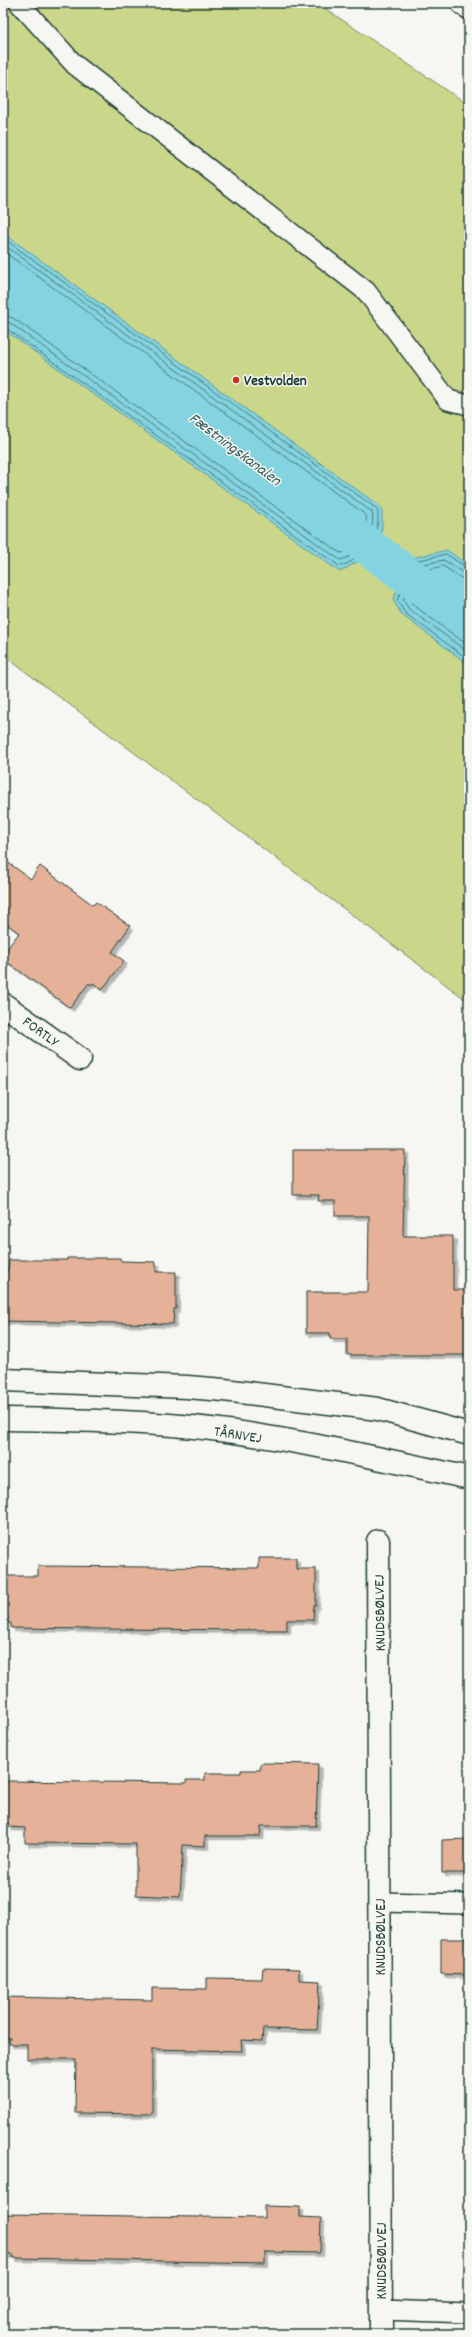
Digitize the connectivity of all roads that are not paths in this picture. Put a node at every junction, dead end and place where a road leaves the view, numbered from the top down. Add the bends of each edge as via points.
1 (19, 3) edge
2 (462, 3) edge
3 (469, 8) edge
4 (469, 405) edge
5 (3, 1004) edge
6 (80, 1059) dead end
7 (3, 1380) edge
8 (3, 1419) edge
9 (469, 1434) edge
10 (469, 1478) edge
11 (378, 1541) dead end
12 (380, 1902) junction
13 (469, 1904) edge
14 (381, 2310) junction
15 (469, 2313) edge
16 (382, 2334) edge

1 - 4 lane via 75,65 366,291 448,400
2 - 3 main road
5 - 6 main road, FORTLY
7 - 9 main road via 224,1390 378,1409
8 - 10 main road, TÅRNVEJ via 58,1419 220,1430 352,1453
11 - 12 main road, KNUDSBØLVEJ
12 - 13 lane
12 - 14 main road, KNUDSBØLVEJ
14 - 15 lane
14 - 16 main road, KNUDSBØLVEJ

